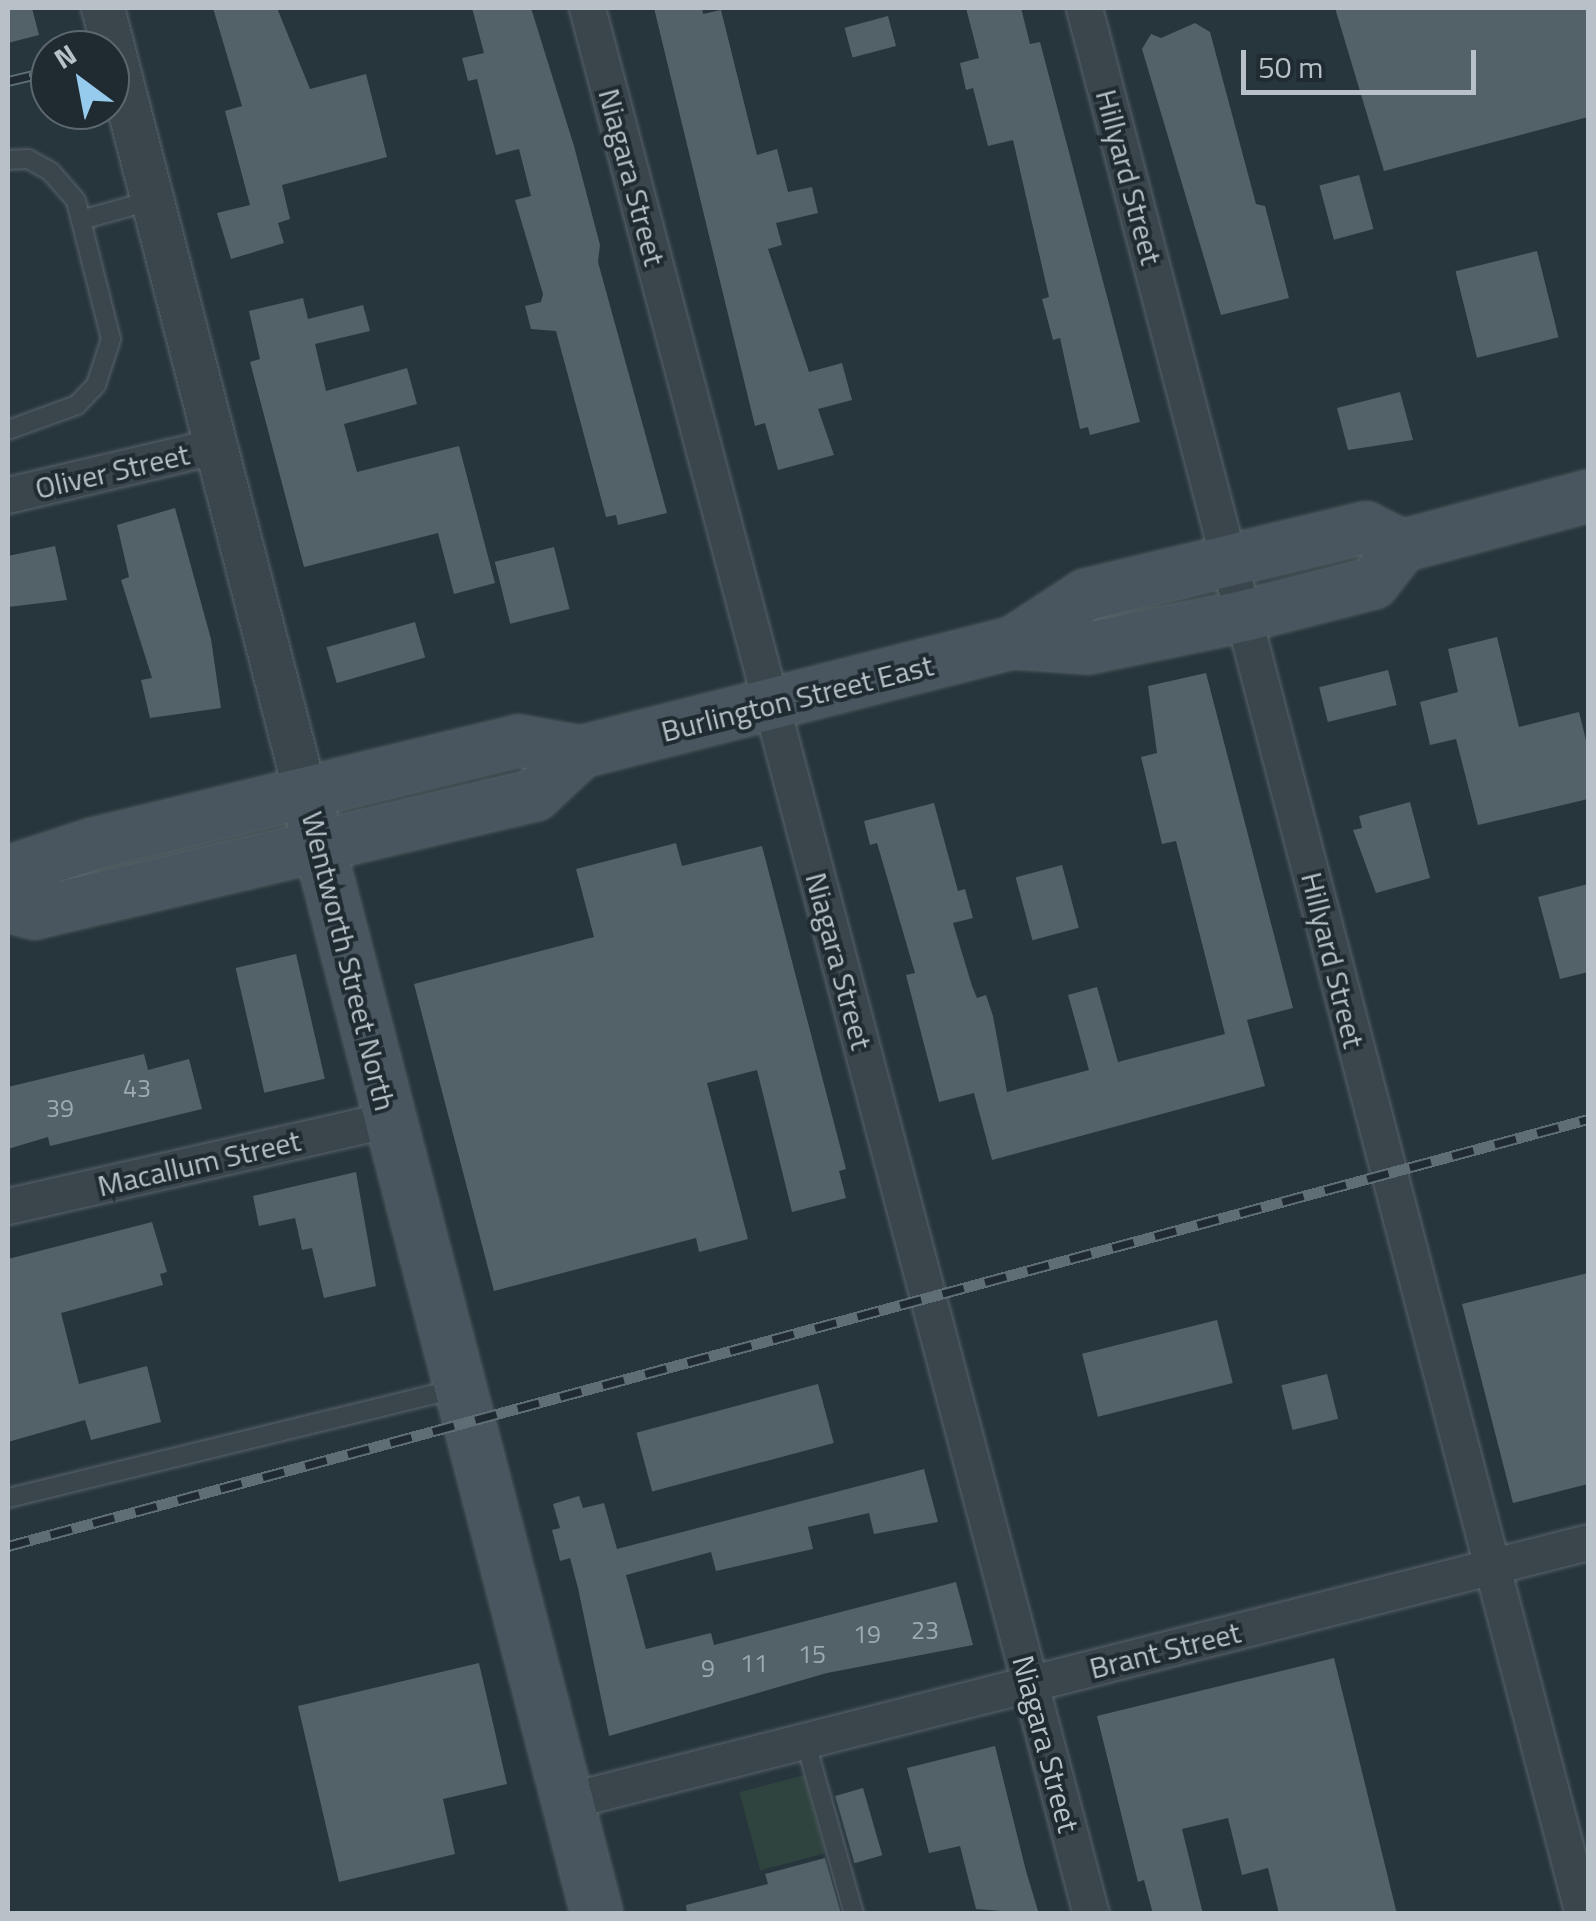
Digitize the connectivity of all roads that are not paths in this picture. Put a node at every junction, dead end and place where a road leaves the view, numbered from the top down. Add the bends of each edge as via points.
1 (103, 8) edge
2 (587, 8) edge
3 (1084, 8) edge
4 (8, 160) edge
5 (153, 200) junction
6 (81, 220) junction
7 (8, 430) edge
8 (216, 446) junction
9 (8, 495) edge
10 (1588, 496) edge
11 (1402, 546) junction
12 (1230, 561) junction
13 (1244, 616) junction
14 (1013, 643) junction
15 (772, 705) junction
16 (580, 752) junction
17 (306, 795) junction
18 (319, 848) junction
19 (8, 872) edge
20 (8, 906) edge
21 (390, 1120) junction
22 (8, 1206) edge
23 (461, 1387) junction
24 (8, 1498) edge
25 (1588, 1542) edge
26 (1493, 1567) junction
27 (1030, 1685) junction
28 (805, 1740) junction
29 (567, 1802) junction
30 (597, 1914) edge
31 (854, 1914) edge
32 (1091, 1914) edge
33 (1583, 1914) edge

1 - 5 street, Wentworth Street North
2 - 15 street, Niagara Street
3 - 12 street, Hillyard Street
4 - 6 lane via 28,159 51,172 76,201
5 - 6 lane
5 - 8 street, Wentworth Street North
6 - 7 lane via 107,310 108,363 77,405
8 - 9 street, Oliver Street
8 - 17 street, Wentworth Street North
10 - 11 main road
11 - 12 main road, Burlington Street East via 1366,528
11 - 13 main road, Burlington Street East via 1373,583
12 - 13 street, Hillyard Street
12 - 14 main road, Burlington Street East via 1086,596
13 - 14 main road, Burlington Street East via 1088,648
13 - 26 street, Hillyard Street
14 - 15 main road, Burlington Street East
15 - 16 main road, Burlington Street East
15 - 27 street, Niagara Street
16 - 17 main road, Burlington Street East via 518,741
16 - 18 main road, Burlington Street East via 535,795
17 - 18 main road, Wentworth Street North
17 - 19 main road, Burlington Street East via 93,844
18 - 20 main road, Burlington Street East via 35,913
18 - 21 main road, Wentworth Street North
21 - 22 street, Macallum Street
21 - 23 main road, Wentworth Street North
23 - 24 lane
23 - 29 main road, Wentworth Street North
25 - 26 street, Brant Street
26 - 27 street, Brant Street
26 - 33 street, Hillyard Street
27 - 28 street, Brant Street
27 - 32 street, Niagara Street
28 - 29 street, Brant Street
28 - 31 lane
29 - 30 main road, Wentworth Street North

